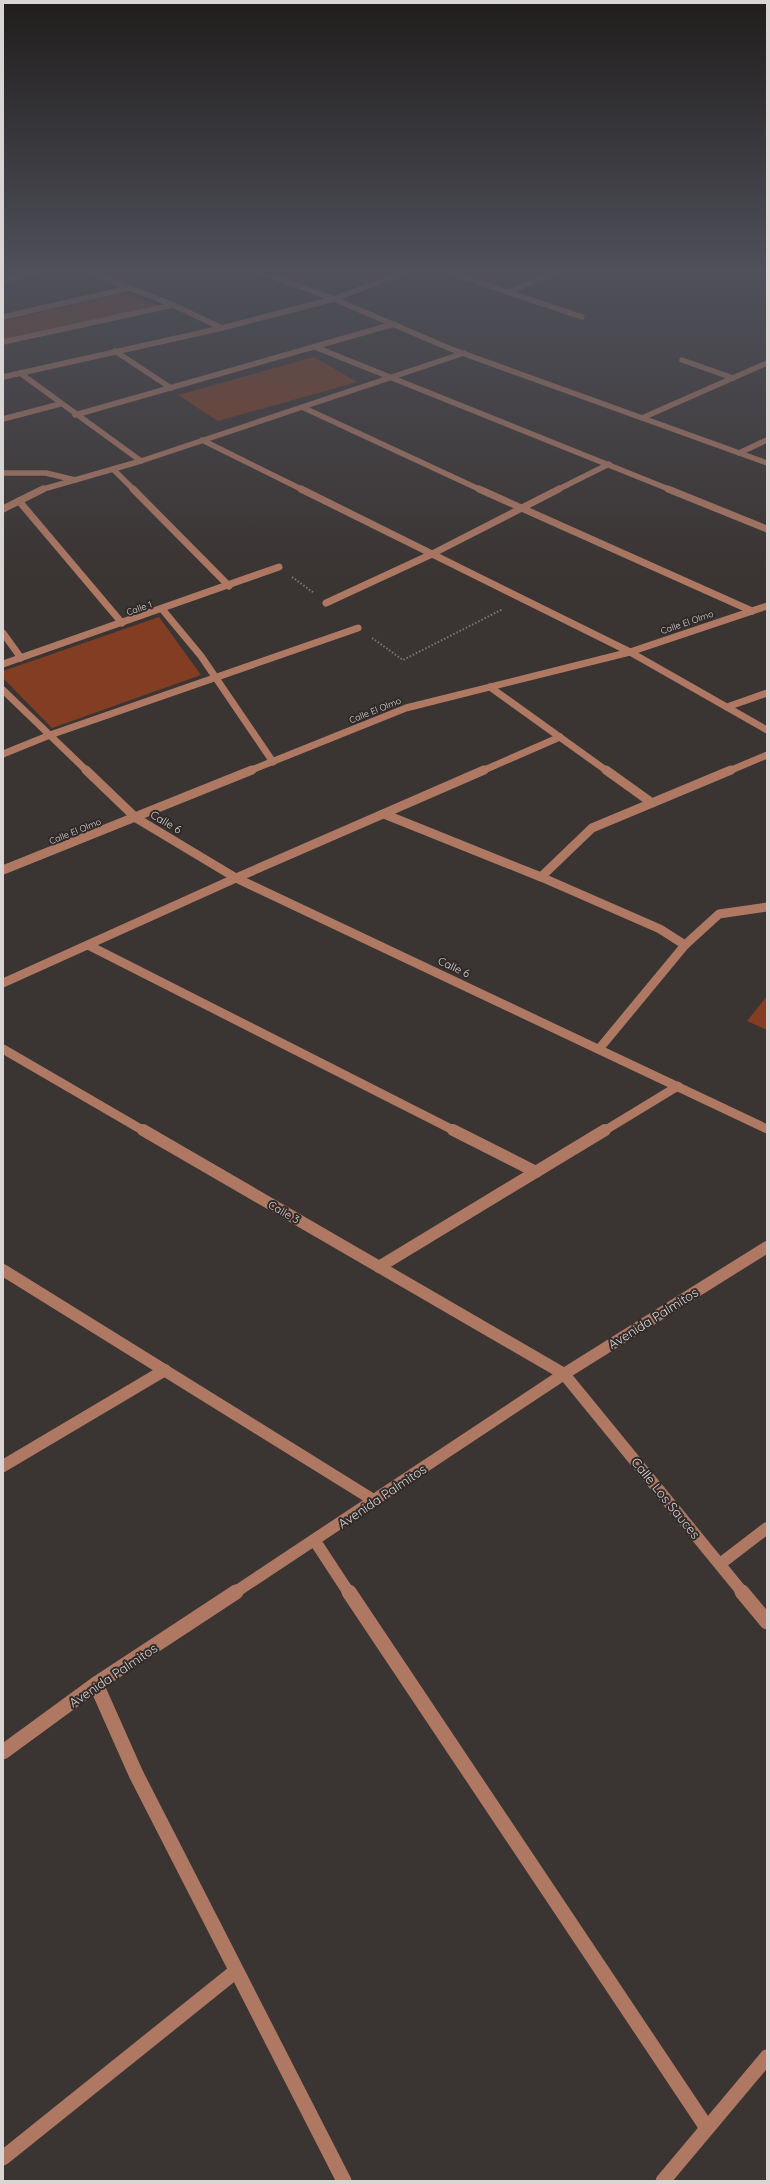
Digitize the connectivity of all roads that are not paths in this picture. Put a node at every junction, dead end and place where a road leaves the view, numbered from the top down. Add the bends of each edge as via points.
1 (20, 373) joint
2 (148, 373) edge
3 (224, 373) edge
4 (381, 373) edge
5 (408, 373) edge
6 (519, 373) edge
7 (719, 373) edge
8 (745, 373) edge
9 (3, 377) edge
10 (394, 378) junction
11 (733, 378) junction
12 (171, 388) junction
13 (60, 404) junction
14 (302, 407) junction
15 (75, 415) junction
16 (642, 418) junction
17 (3, 419) edge
18 (202, 440) junction
19 (767, 440) edge
20 (739, 453) junction
21 (141, 461) junction
22 (767, 463) edge
23 (610, 464) junction
24 (113, 469) junction
25 (3, 473) edge
26 (75, 480) junction
27 (19, 501) junction
28 (3, 509) edge
29 (521, 509) junction
30 (767, 529) edge
31 (432, 554) junction
32 (279, 567) dead end
33 (229, 586) junction
34 (326, 603) dead end
35 (767, 606) edge
36 (162, 609) junction
37 (752, 611) junction
38 (122, 623) junction
39 (358, 628) dead end
40 (3, 633) edge
41 (630, 652) junction
42 (21, 658) junction
43 (3, 664) edge
44 (215, 677) junction
45 (490, 687) junction
46 (3, 690) edge
47 (767, 693) edge
48 (727, 706) junction
49 (767, 730) edge
50 (50, 735) junction
51 (560, 737) junction
52 (3, 754) edge
53 (767, 755) edge
54 (273, 762) junction
55 (652, 803) junction
56 (384, 814) junction
57 (136, 818) junction
58 (3, 870) edge
59 (541, 877) junction
60 (236, 878) junction
61 (767, 907) edge
62 (88, 945) junction
63 (685, 945) junction
64 (3, 983) edge
65 (3, 1049) edge
66 (599, 1049) junction
67 (678, 1086) junction
68 (767, 1129) edge
69 (536, 1172) junction
70 (767, 1247) edge
71 (379, 1267) junction
72 (3, 1270) edge
73 (165, 1370) junction
74 (564, 1374) junction
75 (3, 1466) edge
76 (375, 1501) junction
77 (767, 1528) edge
78 (314, 1541) junction
79 (720, 1564) junction
80 (767, 1622) edge
81 (96, 1684) junction
82 (3, 1752) edge
83 (236, 1971) junction
84 (767, 2057) edge
85 (707, 2128) junction
86 (3, 2158) edge
87 (344, 2181) edge
88 (663, 2181) edge

1 - 9 street
1 - 13 street
2 - 12 street
3 - 12 street
4 - 10 street
5 - 10 street
6 - 16 street
7 - 11 street
8 - 11 street
10 - 14 street
10 - 23 street
11 - 16 street
12 - 15 street
13 - 15 street
13 - 17 street
14 - 18 street
14 - 29 street
15 - 21 street
16 - 20 street
18 - 21 street
18 - 31 street
19 - 20 street
20 - 22 street
21 - 24 street
23 - 29 street
23 - 30 street
24 - 26 street
24 - 33 street
25 - 26 street via 46,473
26 - 27 street via 40,490
27 - 28 street
27 - 38 street
29 - 31 street
29 - 37 street
31 - 34 street
31 - 41 street
32 - 33 street, Calle 1
33 - 36 street, Calle 1
35 - 37 street, Calle El Olmo
36 - 38 street, Calle 1
36 - 44 street
37 - 41 street, Calle El Olmo
38 - 42 street, Calle 1
39 - 44 street
40 - 42 street
41 - 45 street, Calle El Olmo
41 - 48 street
42 - 43 street, Calle 1
44 - 50 street
44 - 54 street
45 - 51 street
45 - 54 street, Calle El Olmo via 406,708
46 - 50 street, Calle 6
47 - 48 street
48 - 49 street
50 - 52 street
50 - 57 street, Calle 6
51 - 55 street
51 - 56 street
53 - 55 street
54 - 57 street, Calle El Olmo
55 - 59 street via 592,828
56 - 59 street
56 - 60 street
57 - 58 street, Calle El Olmo
57 - 60 street, Calle 6
59 - 63 street via 660,929
60 - 62 street
60 - 66 street, Calle 6
61 - 63 street via 719,914
62 - 64 street
62 - 69 street
63 - 66 street
65 - 71 street, Calle 3
66 - 67 street, Calle 6
67 - 68 street, Calle 6
67 - 69 street
69 - 71 street
70 - 74 street, Avenida Palmitos
71 - 74 street, Calle 3
72 - 73 street
73 - 75 street
73 - 76 street
74 - 76 street, Avenida Palmitos
74 - 79 street, Calle Los Sauces
76 - 78 street, Avenida Palmitos
77 - 79 street
78 - 81 street, Avenida Palmitos
78 - 85 street
79 - 80 street, Calle Los Sauces
81 - 82 street, Avenida Palmitos
81 - 83 street via 136,1774
83 - 86 street
83 - 87 street
84 - 85 street
85 - 88 street

